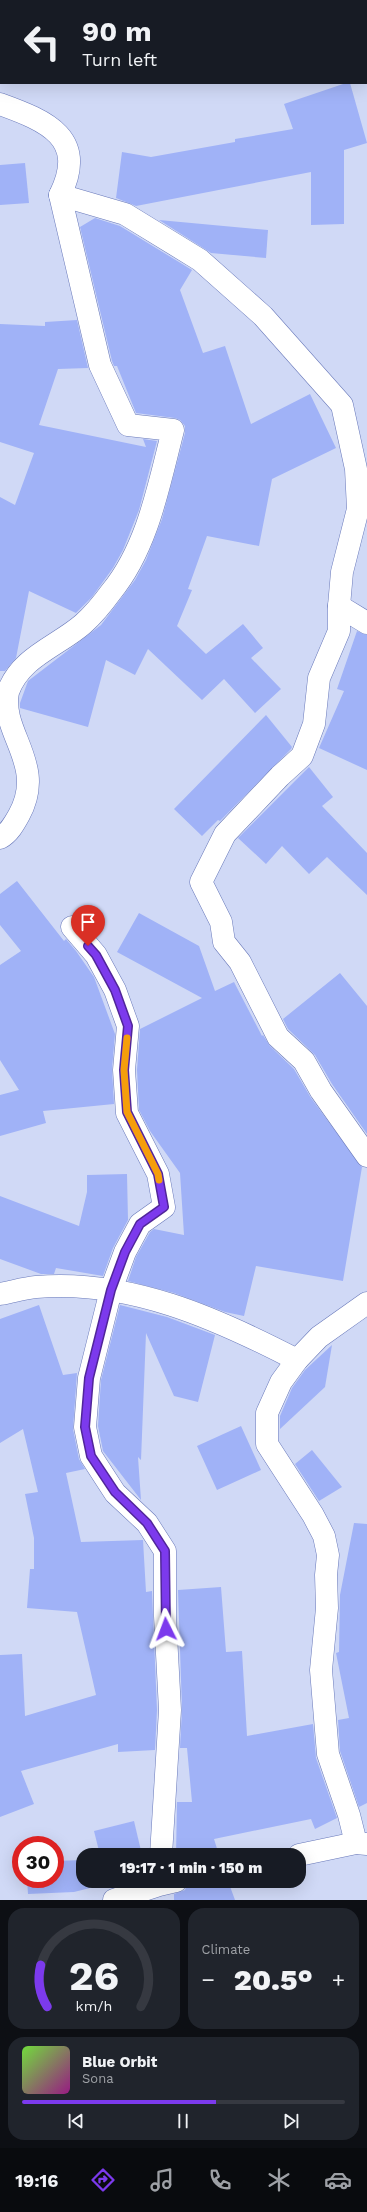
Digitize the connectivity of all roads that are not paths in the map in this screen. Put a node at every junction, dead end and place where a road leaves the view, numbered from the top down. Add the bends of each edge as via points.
1 (0, 104) edge
2 (60, 196) junction
3 (339, 606) junction
4 (367, 624) edge
5 (0, 838) edge
6 (72, 927) dead end
7 (367, 1156) edge
8 (111, 1290) junction
9 (0, 1294) edge
10 (367, 1303) edge
11 (297, 1360) junction
12 (362, 1843) edge
13 (161, 1848) edge
14 (306, 1854) edge
15 (148, 1888) edge
16 (114, 1900) edge

1 - 2 street via 47,125 63,138 69,166 68,179
2 - 3 street via 126,214 200,260 263,316 342,405 356,468 358,509 342,572
2 - 5 street via 100,365 116,404 128,425 173,430 144,534 112,591 82,624 22,668 8,690 4,704 5,720 22,758 27,792 25,804 15,823
3 - 4 street
3 - 7 street via 339,631 319,678 314,724 302,756 225,834 201,882 221,922 224,942 240,962 278,1037 304,1061 321,1091
6 - 8 street via 96,955 115,990 128,1026 124,1070 127,1112 158,1174 164,1207 140,1224 125,1252
8 - 9 street via 87,1287 35,1287
8 - 11 street via 134,1293 181,1307 249,1335
8 - 13 street via 89,1378 85,1427 91,1456 115,1492 147,1523 165,1551 165,1616 170,1710
10 - 11 street via 319,1337
11 - 12 street via 281,1382 266,1413 267,1444 324,1536 328,1555 327,1608 321,1670 328,1754 349,1815
12 - 14 street
15 - 16 street

